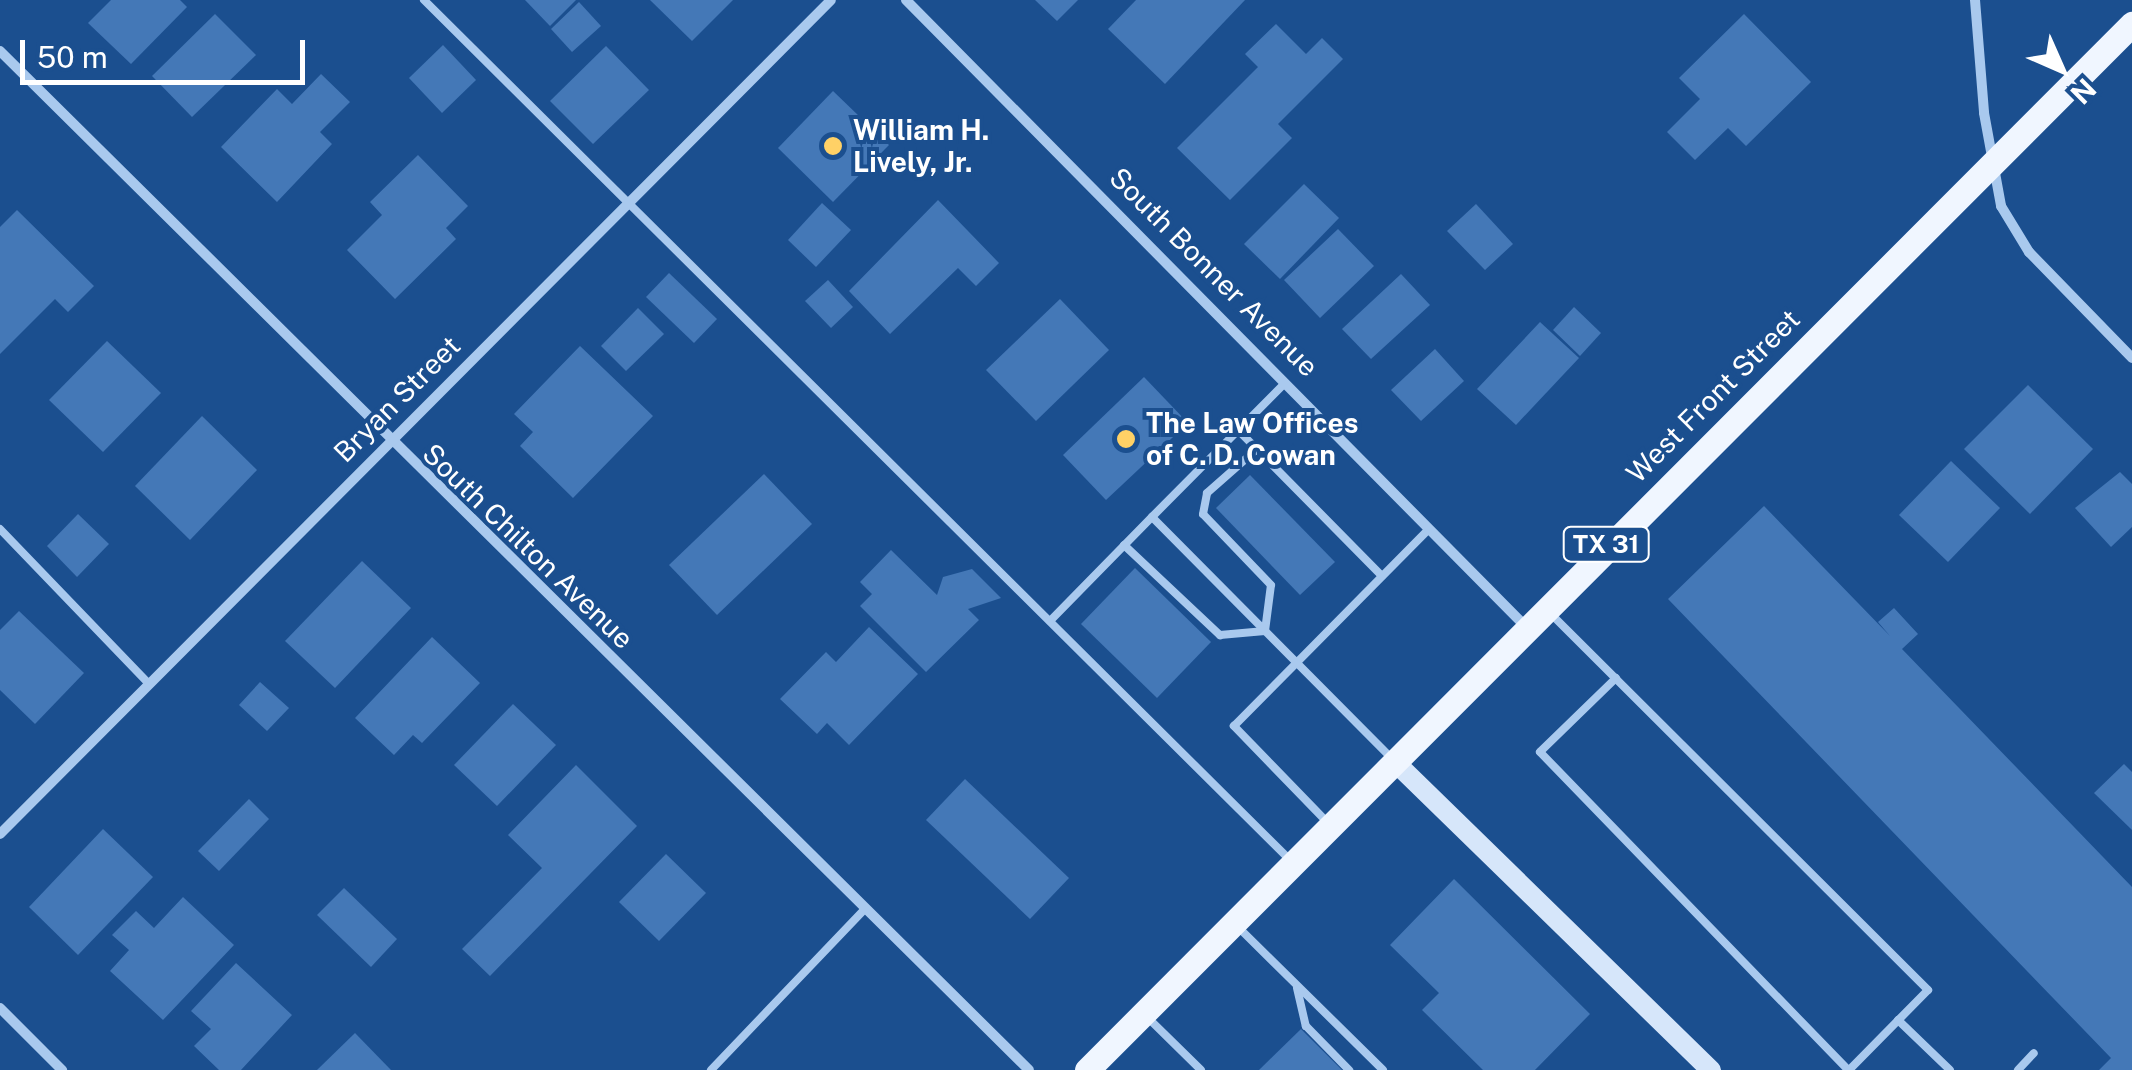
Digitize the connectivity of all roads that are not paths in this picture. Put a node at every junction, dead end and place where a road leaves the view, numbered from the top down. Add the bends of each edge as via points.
1 (424, 0) edge
2 (831, 0) edge
3 (906, 0) edge
4 (1975, 0) edge
5 (2132, 24) edge
6 (0, 51) edge
7 (1991, 163) junction
8 (627, 201) junction
9 (2132, 358) edge
10 (1285, 383) junction
11 (1238, 430) junction
12 (388, 440) junction
13 (1256, 450) junction
14 (1152, 517) junction
15 (0, 529) edge
16 (1429, 529) junction
17 (1124, 545) junction
18 (1382, 576) junction
19 (1543, 606) junction
20 (1050, 621) junction
21 (1524, 625) junction
22 (1265, 631) junction
23 (1296, 663) junction
24 (1616, 678) junction
25 (148, 683) junction
26 (1394, 762) junction
27 (1330, 825) junction
28 (0, 834) edge
29 (1294, 863) junction
30 (865, 908) junction
31 (1234, 922) junction
32 (1296, 984) junction
33 (0, 1008) edge
34 (1143, 1013) junction
35 (1898, 1020) junction
36 (2034, 1054) dead end
37 (1089, 1069) edge
38 (62, 1070) edge
39 (711, 1070) edge
40 (1029, 1070) edge
41 (1201, 1070) edge
42 (1349, 1070) edge
43 (1383, 1070) edge
44 (1712, 1070) edge
45 (1848, 1070) edge
46 (1950, 1070) edge
47 (2018, 1070) edge

1 - 8 lane
2 - 8 street, Bryan Street
3 - 10 street, South Bonner Avenue
4 - 7 street
5 - 7 main road, West Front Street / TX 31
6 - 12 street, South Chilton Avenue
7 - 9 street via 2001,206 2028,252
7 - 19 main road, West Front Street / TX 31
8 - 12 street, Bryan Street
8 - 20 lane
10 - 11 lane
10 - 16 street, South Bonner Avenue
11 - 13 lane
11 - 14 lane
12 - 25 street, Bryan Street
12 - 30 street, South Chilton Avenue
13 - 18 lane
13 - 22 lane via 1208,493 1203,514 1271,585
14 - 17 lane
14 - 22 lane
15 - 25 lane
16 - 18 lane
16 - 21 street, South Bonner Avenue
17 - 20 lane
17 - 22 lane via 1220,636
18 - 23 lane
19 - 21 main road, West Front Street / TX 31
19 - 24 lane
20 - 29 lane
21 - 26 main road, West Front Street / TX 31
22 - 23 lane
23 - 26 lane
23 - 27 lane via 1234,726
24 - 35 lane via 1928,990
24 - 45 lane via 1540,752
25 - 28 street, Bryan Street
26 - 27 main road, West Front Street / TX 31
26 - 44 street
27 - 29 main road, West Front Street / TX 31
29 - 31 main road, West Front Street / TX 31
30 - 39 lane
30 - 40 street, South Chilton Avenue
31 - 32 lane
31 - 34 main road, West Front Street / TX 31
32 - 42 lane via 1306,1026
32 - 43 lane
33 - 38 street
34 - 37 main road, West Front Street / TX 31
34 - 41 lane
35 - 45 lane
35 - 46 lane
36 - 47 lane

